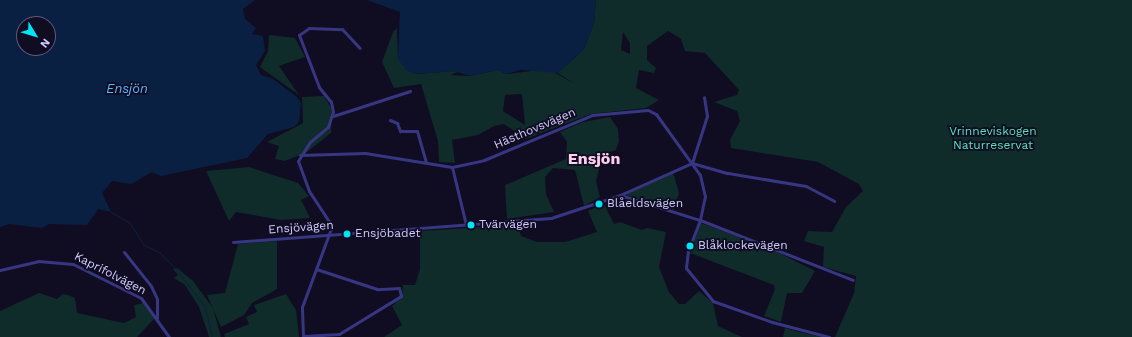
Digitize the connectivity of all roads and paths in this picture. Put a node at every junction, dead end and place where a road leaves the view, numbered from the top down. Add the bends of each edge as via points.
1 (360, 48) dead end
2 (410, 91) dead end
3 (704, 97) dead end
4 (333, 116) junction
5 (390, 120) dead end
6 (300, 155) junction
7 (426, 162) junction
8 (692, 163) junction
9 (452, 167) junction
10 (620, 195) junction
11 (834, 200) dead end
12 (700, 220) junction
13 (466, 225) junction
14 (331, 234) junction
15 (233, 242) dead end
16 (124, 252) dead end
17 (316, 269) junction
18 (0, 270) edge
19 (853, 280) dead end
20 (157, 318) junction
21 (340, 335) edge
22 (168, 337) edge
23 (303, 337) edge
24 (829, 337) edge

1 - 4 street via 342,29 309,28 299,35 319,87 331,102
2 - 4 street
3 - 8 street via 707,116
4 - 6 street via 328,127
5 - 7 street via 397,123 400,131 417,131
6 - 7 street, Hästhovsvägen via 366,153
6 - 14 street via 300,170 316,204 331,222
7 - 9 street, Hästhovsvägen
8 - 9 street, Hästhovsvägen via 656,114 636,109 592,115 484,160
8 - 10 street
8 - 11 street via 728,173 806,186
8 - 12 street, Hästhovsvägen via 704,188
9 - 13 street
10 - 12 street
10 - 13 street, Ensjövägen via 564,216
12 - 19 street
12 - 24 street via 688,251 686,268 713,301 772,322
13 - 14 street, Ensjövägen
14 - 15 street, Ensjövägen
14 - 17 street
16 - 20 street, Kaprifolvägen via 151,286 157,299
17 - 21 street via 377,289 401,290 396,301
17 - 23 street via 302,307
18 - 20 street, Kaprifolvägen via 38,261 73,264 137,296
20 - 22 street, Kaprifolvägen
21 - 23 street

